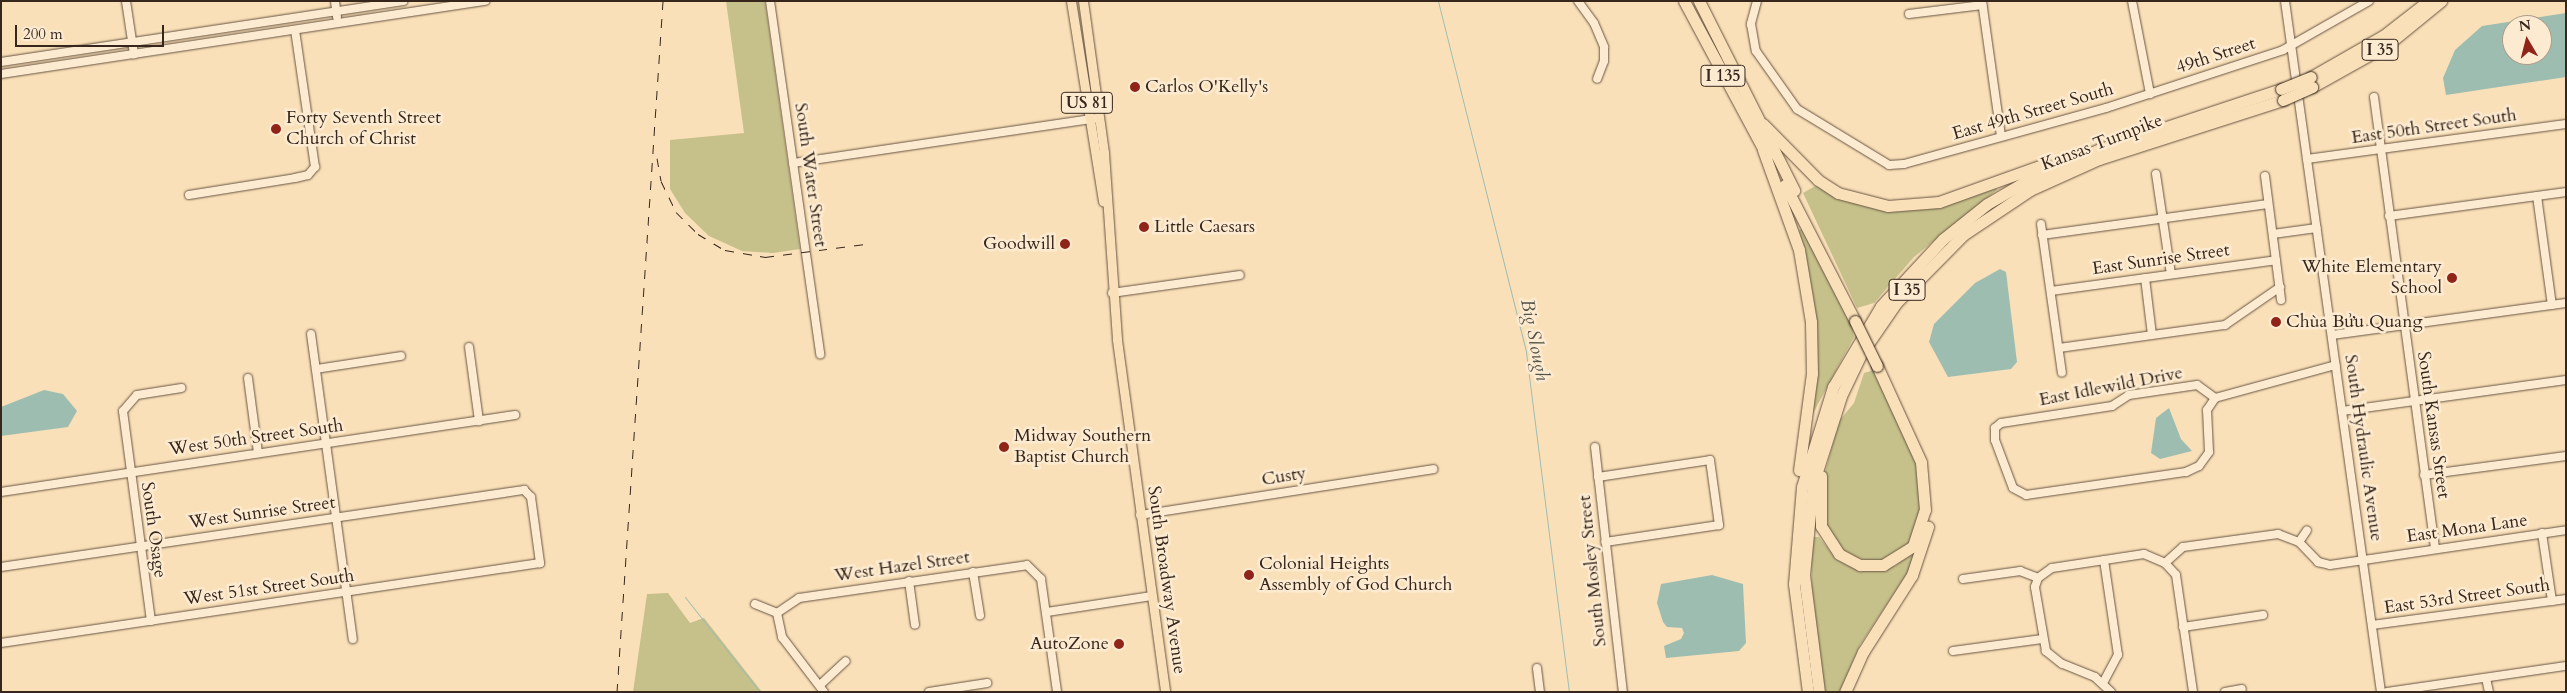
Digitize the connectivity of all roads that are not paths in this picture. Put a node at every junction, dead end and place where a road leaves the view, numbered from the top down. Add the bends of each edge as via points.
1 (126, 1) edge
2 (335, 1) edge
3 (403, 1) edge
4 (486, 1) edge
5 (770, 1) edge
6 (1071, 1) edge
7 (1083, 1) edge
8 (1578, 1) edge
9 (1684, 1) edge
10 (1700, 1) edge
11 (1757, 1) edge
12 (2132, 1) edge
13 (2285, 1) edge
14 (2369, 1) edge
15 (2428, 1) edge
16 (2440, 1) edge
17 (1982, 3) edge
18 (336, 12) junction
19 (1909, 14) dead end
20 (338, 23) junction
21 (295, 30) junction
22 (132, 42) junction
23 (2292, 47) junction
24 (134, 54) junction
25 (1, 62) edge
26 (1, 74) edge
27 (1596, 79) dead end
28 (2311, 82) junction
29 (2150, 94) junction
30 (2282, 95) junction
31 (2374, 97) dead end
32 (1100, 117) junction
33 (1089, 118) junction
34 (1763, 124) junction
35 (2566, 124) edge
36 (2001, 136) junction
37 (2122, 142) junction
38 (1763, 150) junction
39 (2379, 150) junction
40 (2307, 159) junction
41 (793, 163) junction
42 (2156, 174) dead end
43 (2265, 176) dead end
44 (2566, 192) edge
45 (189, 194) dead end
46 (2537, 196) junction
47 (1104, 204) junction
48 (2268, 204) junction
49 (2389, 216) junction
50 (2163, 219) junction
51 (2041, 224) dead end
52 (2316, 228) junction
53 (2273, 234) junction
54 (2042, 235) junction
55 (2276, 260) junction
56 (2171, 274) junction
57 (1240, 275) dead end
58 (2145, 278) junction
59 (2280, 287) junction
60 (2051, 291) junction
61 (1112, 293) junction
62 (2281, 300) dead end
63 (2566, 303) edge
64 (2552, 305) junction
65 (1856, 319) junction
66 (2404, 326) junction
67 (311, 334) dead end
68 (2152, 335) junction
69 (2332, 335) junction
70 (469, 347) dead end
71 (2059, 348) junction
72 (820, 354) dead end
73 (401, 356) dead end
74 (1879, 364) junction
75 (1855, 365) junction
76 (2336, 365) junction
77 (316, 369) junction
78 (2062, 373) dead end
79 (248, 378) dead end
80 (2566, 380) edge
81 (181, 388) dead end
82 (2215, 398) junction
83 (2414, 400) junction
84 (2342, 410) junction
85 (515, 415) dead end
86 (479, 420) junction
87 (326, 443) junction
88 (1595, 447) dead end
89 (258, 453) junction
90 (2566, 456) edge
91 (1433, 469) dead end
92 (130, 472) junction
93 (2424, 475) junction
94 (1598, 477) junction
95 (1, 492) edge
96 (1140, 515) junction
97 (336, 518) junction
98 (2307, 530) dead end
99 (2566, 530) edge
100 (2542, 533) junction
101 (1605, 542) junction
102 (2298, 542) junction
103 (1795, 544) junction
104 (140, 547) junction
105 (2435, 548) junction
106 (2363, 558) junction
107 (2104, 560) junction
108 (540, 563) joint
109 (2165, 563) junction
110 (1, 567) edge
111 (973, 572) junction
112 (2038, 578) junction
113 (1963, 579) dead end
114 (908, 581) junction
115 (348, 592) junction
116 (1152, 596) junction
117 (2566, 599) edge
118 (2552, 601) junction
119 (755, 604) dead end
120 (1047, 612) junction
121 (777, 613) junction
122 (980, 615) dead end
123 (2263, 615) dead end
124 (151, 621) junction
125 (915, 625) dead end
126 (2372, 625) junction
127 (2183, 626) junction
128 (2042, 638) junction
129 (353, 639) dead end
130 (1, 643) edge
131 (1953, 651) dead end
132 (846, 661) dead end
133 (2566, 666) edge
134 (1537, 668) dead end
135 (2486, 678) junction
136 (2103, 682) junction
137 (986, 683) dead end
138 (822, 689) edge
139 (2242, 689) dead end
140 (2427, 689) edge
141 (929, 692) edge
142 (1058, 692) edge
143 (1165, 692) edge
144 (1540, 692) edge
145 (1623, 692) edge
146 (1808, 692) edge
147 (1819, 692) edge
148 (1845, 692) edge
149 (2111, 692) edge
150 (2192, 692) edge
151 (2225, 692) edge
152 (2381, 692) edge
153 (2387, 692) edge
154 (2489, 692) edge

1 - 22 street
2 - 18 street
3 - 18 street
4 - 20 street
5 - 41 street, South Water Street
6 - 33 main road, South Broadway Avenue / US 81
7 - 32 main road, South Broadway Avenue / US 81
8 - 27 street via 1594,23 1604,47 1604,61
9 - 38 highway, I 135
10 - 34 highway, I 135
11 - 36 street, East 49th Street South via 1751,24 1756,51 1797,110 1878,162 1904,164
12 - 29 street
13 - 23 street, South Hydraulic Avenue
14 - 23 street, 49th Street
15 - 28 highway, Kansas Turnpike / I 35
16 - 28 highway, Kansas Turnpike / I 35 via 2387,45
17 - 19 street
17 - 36 street
18 - 20 street
18 - 22 street
20 - 21 street
21 - 24 street
21 - 45 street via 313,171 295,178
22 - 24 street
22 - 25 street
23 - 29 street, 49th Street
23 - 40 street, South Hydraulic Avenue
24 - 26 street
28 - 30 highway, Kansas Turnpike / I 35, bridge
29 - 36 street, East 49th Street South
30 - 37 highway, Kansas Turnpike / I 35
30 - 75 highway, Kansas Turnpike / I 35 via 2099,159 2014,199 1931,264 1896,302
31 - 39 street, South Kansas Street
32 - 33 street
32 - 47 main road, South Broadway Avenue / US 81 via 1107,185
33 - 41 street
33 - 47 main road, South Broadway Avenue / US 81 via 1097,182
34 - 37 highway via 1818,180 1838,192 1888,206 1939,202 2100,145
34 - 65 highway
35 - 39 street, East 50th Street South
37 - 103 highway, Kansas Turnpike / I 35 via 2051,169 1988,204 1943,239 1898,285 1855,345 1828,400 1808,462
38 - 65 highway
38 - 103 highway via 1800,250 1811,322 1812,373 1793,509
39 - 40 street, East 50th Street South
39 - 49 street, South Kansas Street
40 - 52 street, South Hydraulic Avenue
41 - 72 street, South Water Street
42 - 50 street
43 - 48 street
44 - 46 street
46 - 49 street
46 - 64 street
47 - 61 main road, South Broadway Avenue / US 81
48 - 50 street
48 - 53 street
49 - 66 street, South Kansas Street
50 - 54 street
50 - 56 street
51 - 54 street
52 - 53 street
52 - 69 street, South Hydraulic Avenue
53 - 55 street
54 - 60 street
55 - 56 street, East Sunrise Street
55 - 59 street
56 - 58 street, East Sunrise Street
57 - 61 street
58 - 60 street, East Sunrise Street
58 - 68 street
59 - 62 street
59 - 68 street via 2236,321
60 - 71 street
61 - 96 main road, South Broadway Avenue / US 81
63 - 64 street
64 - 66 street
65 - 74 highway, bridge
66 - 69 street
66 - 83 street, South Kansas Street
67 - 77 street
68 - 71 street
69 - 76 street, South Hydraulic Avenue
70 - 86 street
71 - 78 street
73 - 77 street
74 - 75 highway via 1914,441 1925,501 1922,529 1910,550 1891,562 1870,566 1850,562 1830,546 1819,508 1822,465
74 - 148 highway via 1924,458 1929,522 1912,575 1863,652
75 - 147 highway, Kansas Turnpike / I 35 via 1824,441 1808,511 1805,599
76 - 82 street
76 - 84 street, South Hydraulic Avenue
77 - 87 street
79 - 89 street
80 - 83 street
81 - 92 street, South Osage via 137,395 125,406
82 - 82 street, East Idlewild Drive via 2197,386 2129,395 2112,406 2001,423 1995,428 1995,440 2016,492 2032,495 2186,472 2198,466 2209,452 2207,410
83 - 84 street
83 - 93 street, South Kansas Street
84 - 106 street, South Hydraulic Avenue
85 - 86 street, West 50th Street South
86 - 87 street, West 50th Street South
87 - 89 street, West 50th Street South
87 - 97 street
88 - 94 street, South Mosley Street
89 - 92 street, West 50th Street South
90 - 93 street
91 - 96 street, Custy
92 - 95 street, West 50th Street South
92 - 104 street, South Osage
93 - 105 street, South Kansas Street
94 - 101 street, South Mosley Street
94 - 101 street via 1710,460 1717,526
96 - 116 main road, South Broadway Avenue / US 81
97 - 104 street, West Sunrise Street
97 - 108 street, West Sunrise Street via 528,491
97 - 115 street
98 - 102 street
99 - 100 street, East Mona Lane
100 - 105 street, East Mona Lane
100 - 118 street
101 - 145 street, South Mosley Street
102 - 106 street, East Mona Lane via 2323,565
102 - 109 street, East Mona Lane via 2278,534 2183,547
103 - 146 highway, Kansas Turnpike / I 35 via 1797,620
104 - 110 street, West Sunrise Street
104 - 124 street, South Osage
105 - 106 street, East Mona Lane
106 - 126 street, South Hydraulic Avenue
107 - 109 street via 2144,554
107 - 112 street via 2052,568
107 - 136 street via 2118,655
108 - 115 street, West 51st Street South
109 - 127 street via 2176,575
111 - 114 street, West Hazel Street
111 - 120 street, West Hazel Street via 1023,565 1035,570
111 - 122 street
112 - 113 street via 2020,571
112 - 128 street
114 - 121 street, West Hazel Street via 799,598
114 - 125 street
115 - 124 street, West 51st Street South
115 - 129 street
116 - 120 street
116 - 143 main road, South Broadway Avenue / US 81
117 - 118 street, East 53rd Street South
118 - 126 street, East 53rd Street South
119 - 121 street
120 - 142 street
121 - 138 street via 779,632
123 - 127 street
124 - 130 street, West 51st Street South
126 - 152 street, South Hydraulic Avenue
127 - 150 street
128 - 131 street
128 - 136 street via 2053,659
132 - 138 street
133 - 135 street
134 - 144 street
135 - 140 street
135 - 154 street
136 - 149 street
137 - 141 street
139 - 151 street
140 - 153 street

